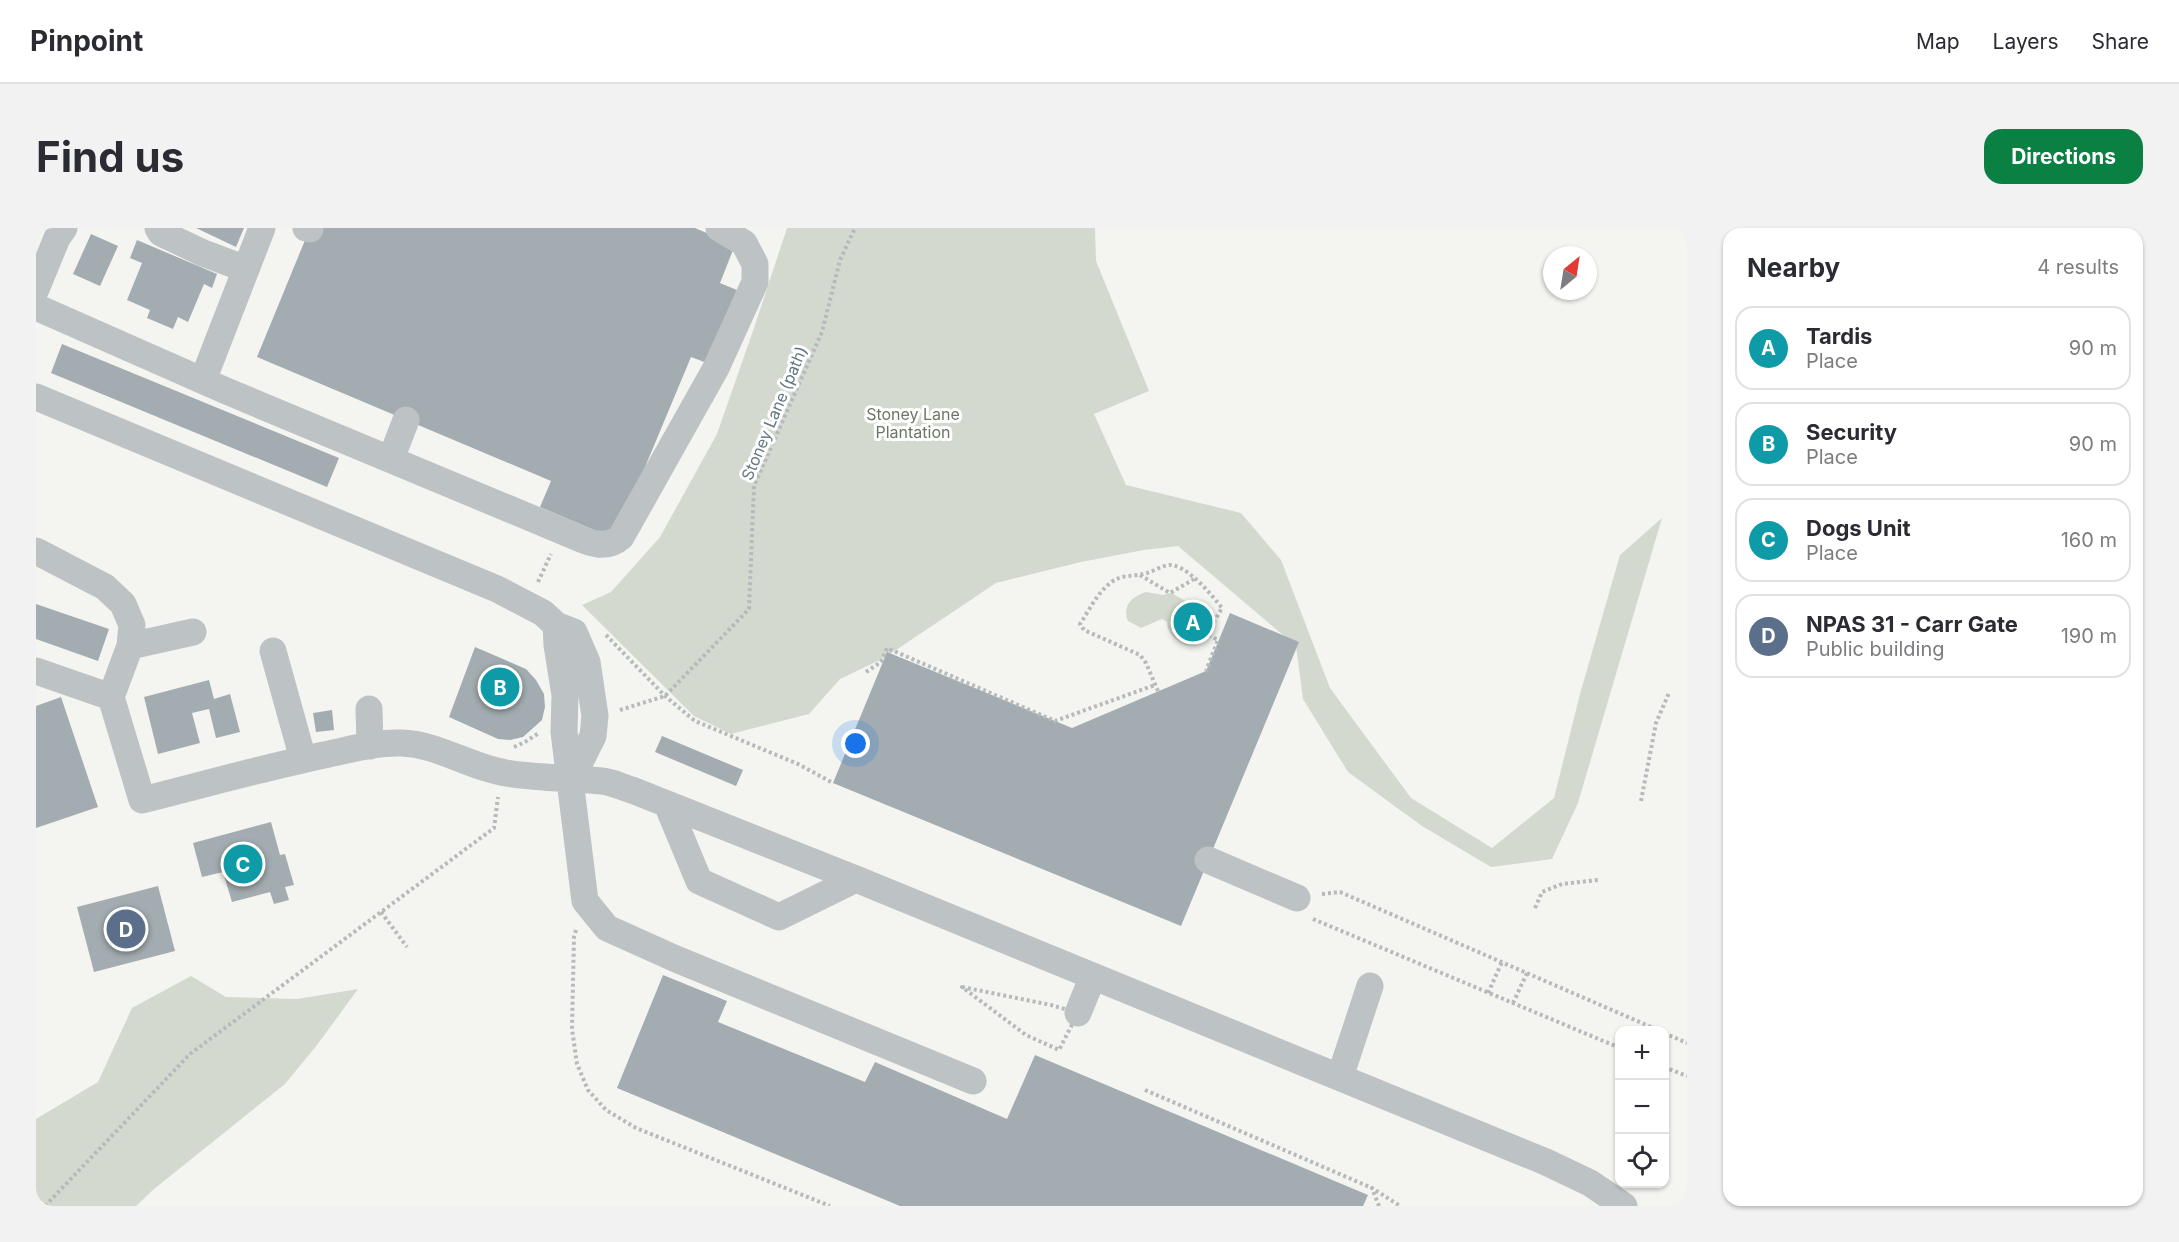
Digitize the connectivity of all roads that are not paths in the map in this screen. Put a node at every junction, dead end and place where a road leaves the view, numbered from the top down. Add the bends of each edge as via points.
1 (64, 228) edge
2 (158, 228) edge
3 (262, 228) edge
4 (719, 228) edge
5 (246, 269) junction
6 (36, 289) edge
7 (36, 307) edge
8 (203, 380) junction
9 (36, 397) edge
10 (406, 420) dead end
11 (391, 459) junction
12 (36, 551) edge
13 (193, 632) dead end
14 (130, 646) junction
15 (273, 651) dead end
16 (36, 671) edge
17 (111, 697) junction
18 (369, 709) dead end
19 (370, 746) junction
20 (303, 759) junction
21 (571, 780) junction
22 (667, 804) junction
23 (1208, 860) dead end
24 (856, 879) junction
25 (1298, 898) road end
26 (1093, 976) junction
27 (1370, 986) dead end
28 (1078, 1013) road end
29 (1340, 1077) junction
30 (973, 1081) dead end
31 (1624, 1206) edge

1 - 6 street
2 - 5 street via 203,253
3 - 5 street
4 - 11 street via 744,243 755,264 755,282 716,368 621,537 600,545
5 - 8 street
7 - 8 street
8 - 11 street
9 - 21 street via 497,589 550,618 556,625 562,669 564,732
10 - 11 street
12 - 14 street via 105,587 123,604 132,625
13 - 14 street
14 - 17 street
15 - 20 street
16 - 17 street
17 - 20 street via 142,800
18 - 19 street
19 - 20 street
19 - 21 street via 418,745 505,761 542,775
21 - 22 street via 603,781
21 - 30 street via 585,901 607,928
22 - 24 street
22 - 24 street via 699,881 779,917
23 - 25 street
24 - 26 street
26 - 28 street
26 - 29 street
27 - 29 street
29 - 31 street via 1569,1172

